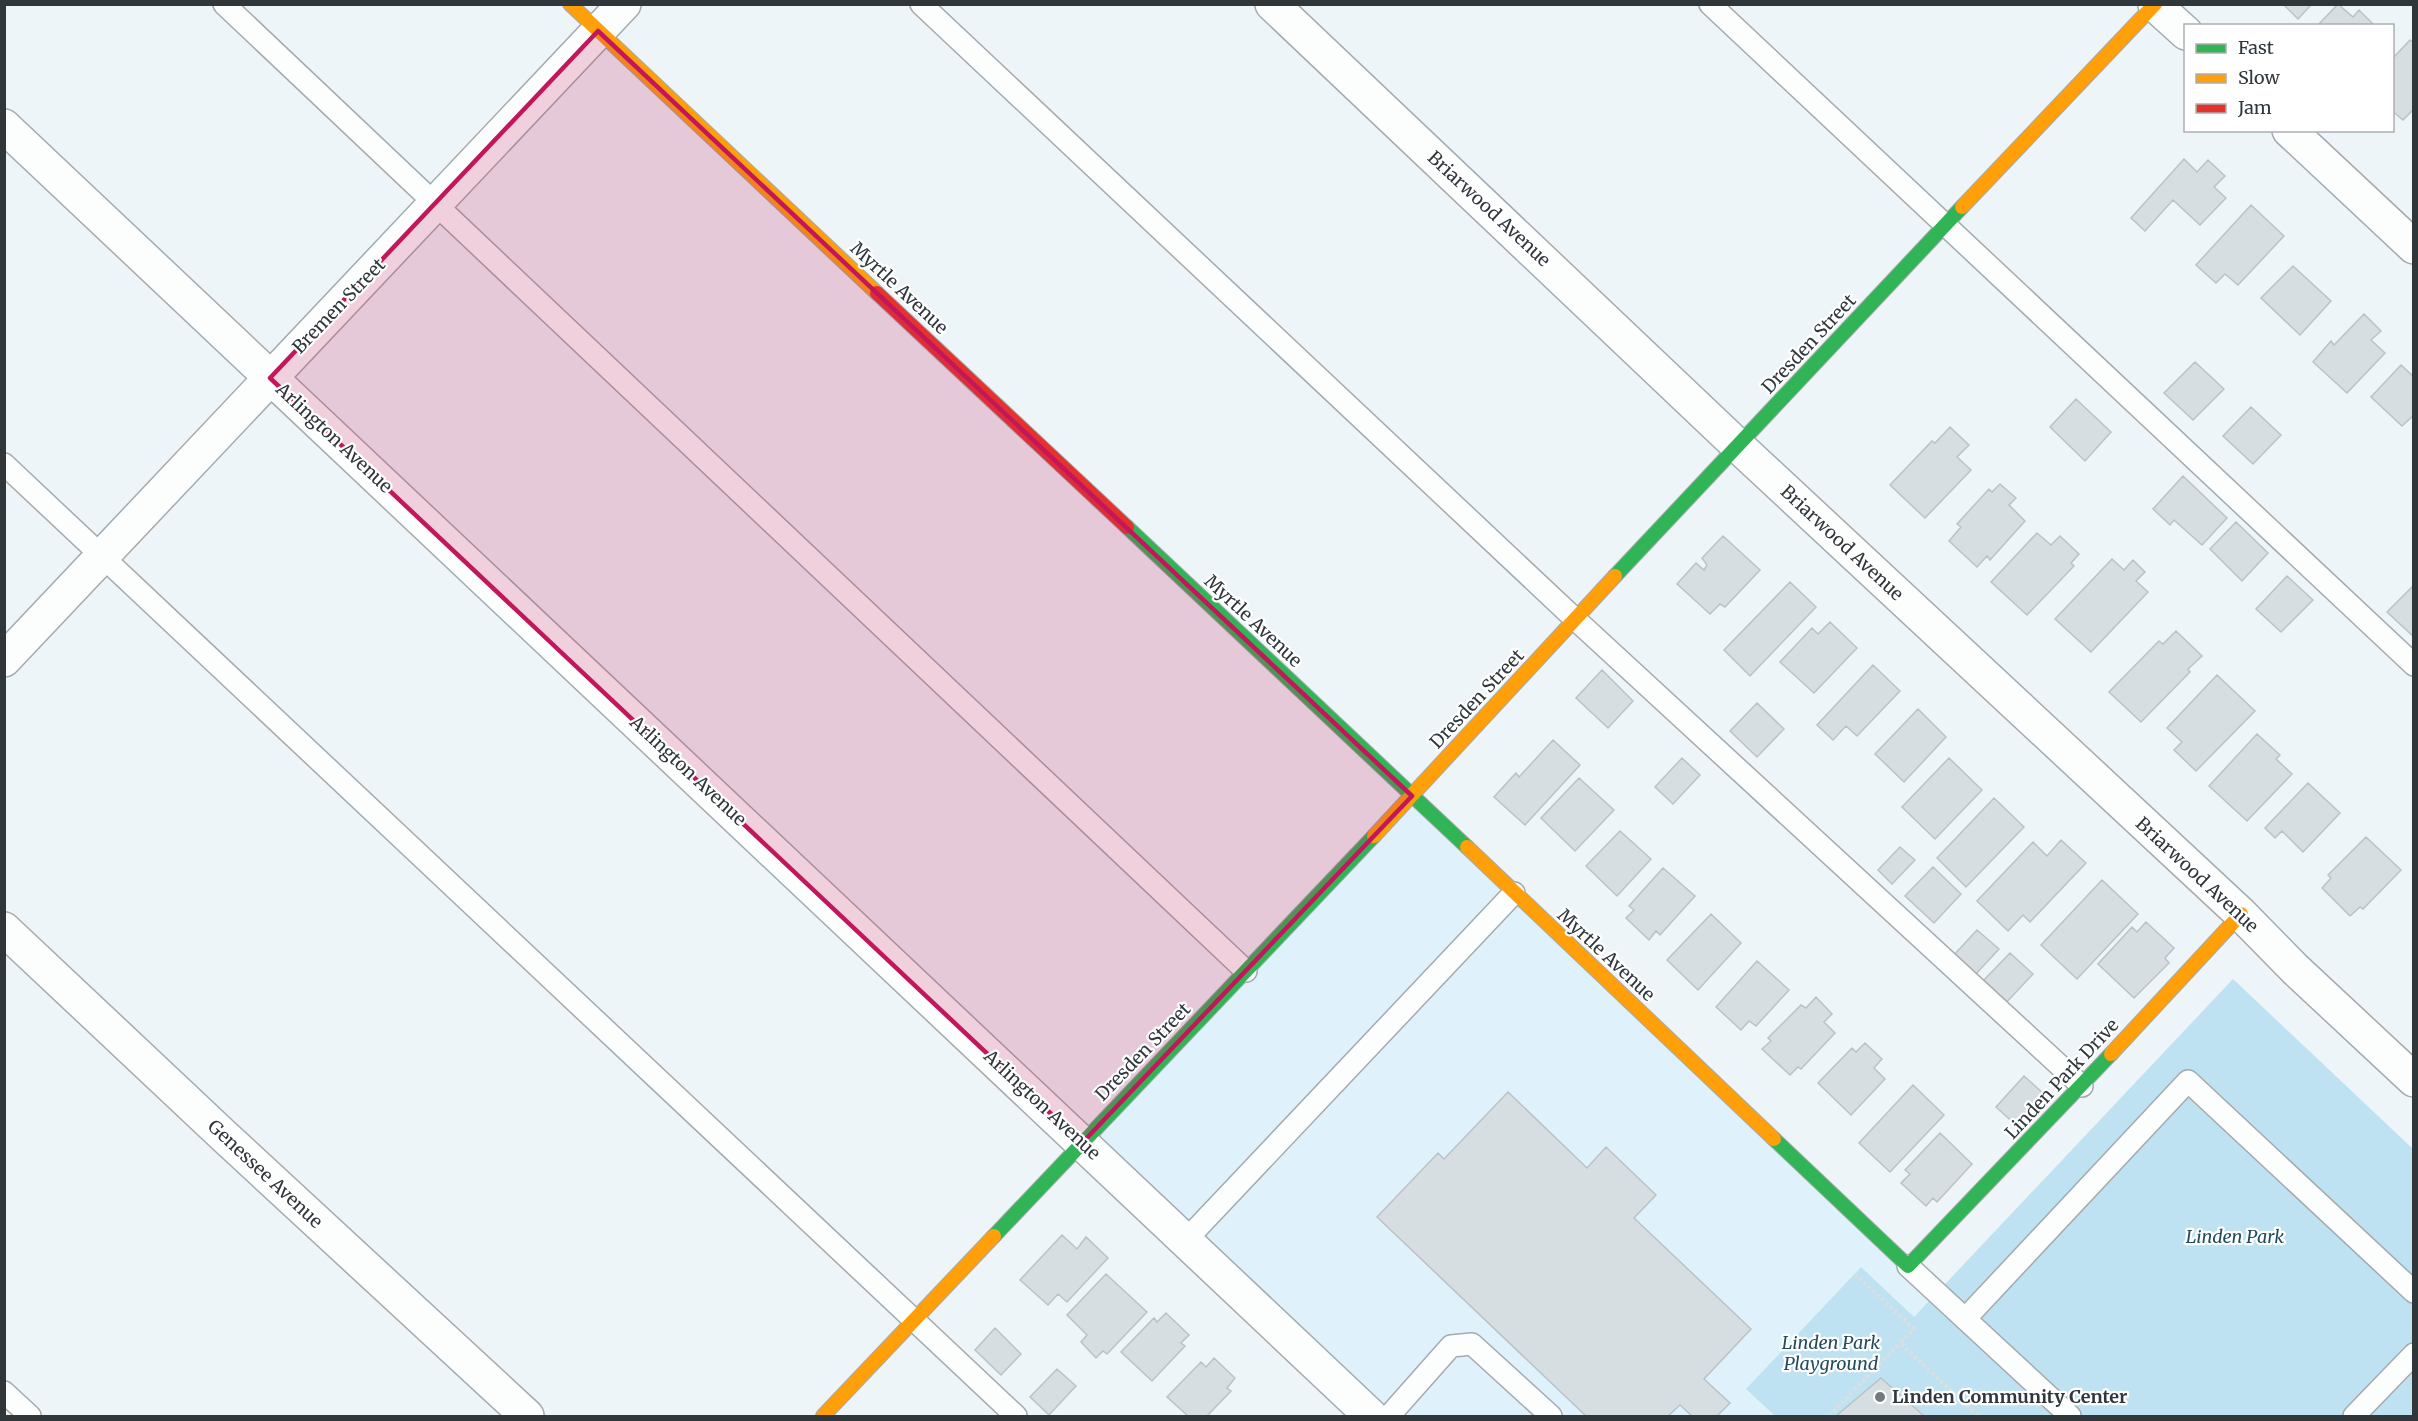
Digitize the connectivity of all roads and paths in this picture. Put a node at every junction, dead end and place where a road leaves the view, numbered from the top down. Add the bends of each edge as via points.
1 (224, 4) edge
2 (570, 4) edge
3 (624, 4) edge
4 (921, 4) edge
5 (1272, 4) edge
6 (1710, 4) edge
7 (2155, 4) edge
8 (598, 31) junction
9 (2184, 31) edge
10 (4, 126) edge
11 (2291, 132) edge
12 (437, 204) junction
13 (1946, 225) junction
14 (2414, 247) edge
15 (270, 378) junction
16 (1737, 445) junction
17 (4, 464) edge
18 (102, 556) junction
19 (1575, 619) junction
20 (4, 660) edge
21 (2414, 665) edge
22 (1412, 795) junction
23 (1514, 893) junction
24 (2241, 914) junction
25 (4, 929) edge
26 (1246, 971) junction
27 (2414, 1080) edge
28 (2082, 1086) junction
29 (1082, 1143) junction
30 (1185, 1241) junction
31 (1908, 1266) junction
32 (1855, 1274) dead end
33 (2414, 1292) edge
34 (1965, 1319) junction
35 (914, 1320) junction
36 (1900, 1343) junction
37 (2414, 1354) edge
38 (4, 1392) edge
39 (30, 1416) edge
40 (527, 1416) edge
41 (823, 1416) edge
42 (1016, 1416) edge
43 (1371, 1416) edge
44 (1389, 1416) edge
45 (1551, 1416) edge
46 (1829, 1416) edge
47 (1978, 1416) edge
48 (2070, 1416) edge
49 (2354, 1416) edge

1 - 12 lane
2 - 8 street, Myrtle Avenue
3 - 8 street, Bremen Street
4 - 19 lane
5 - 16 street, Briarwood Avenue
6 - 13 lane
7 - 9 street
7 - 13 street, Dresden Street
8 - 12 street, Bremen Street
8 - 22 street, Myrtle Avenue
10 - 15 street, Arlington Avenue
11 - 14 street
12 - 15 street, Bremen Street
12 - 26 lane
13 - 16 street, Dresden Street
13 - 21 lane
15 - 18 street, Bremen Street
15 - 29 street, Arlington Avenue
16 - 19 street, Dresden Street
16 - 24 street, Briarwood Avenue
17 - 18 lane
18 - 20 street, Bremen Street
18 - 35 lane
19 - 22 street, Dresden Street
19 - 28 lane
22 - 23 street, Myrtle Avenue
22 - 26 street, Dresden Street
23 - 30 lane
23 - 31 street, Myrtle Avenue
24 - 27 street, Briarwood Avenue
24 - 28 street, Linden Park Drive
25 - 40 street, Genessee Avenue
26 - 29 street, Dresden Street
28 - 31 street, Linden Park Drive
29 - 30 street, Arlington Avenue
29 - 35 street, Dresden Street
30 - 43 street, Arlington Avenue
31 - 34 lane
32 - 36 path via 1914,1329
33 - 34 lane via 2188,1081
34 - 48 lane
35 - 41 street, Dresden Street
35 - 42 lane
36 - 46 path
36 - 47 path
37 - 49 lane
38 - 39 lane
44 - 45 lane via 1451,1346 1472,1344

